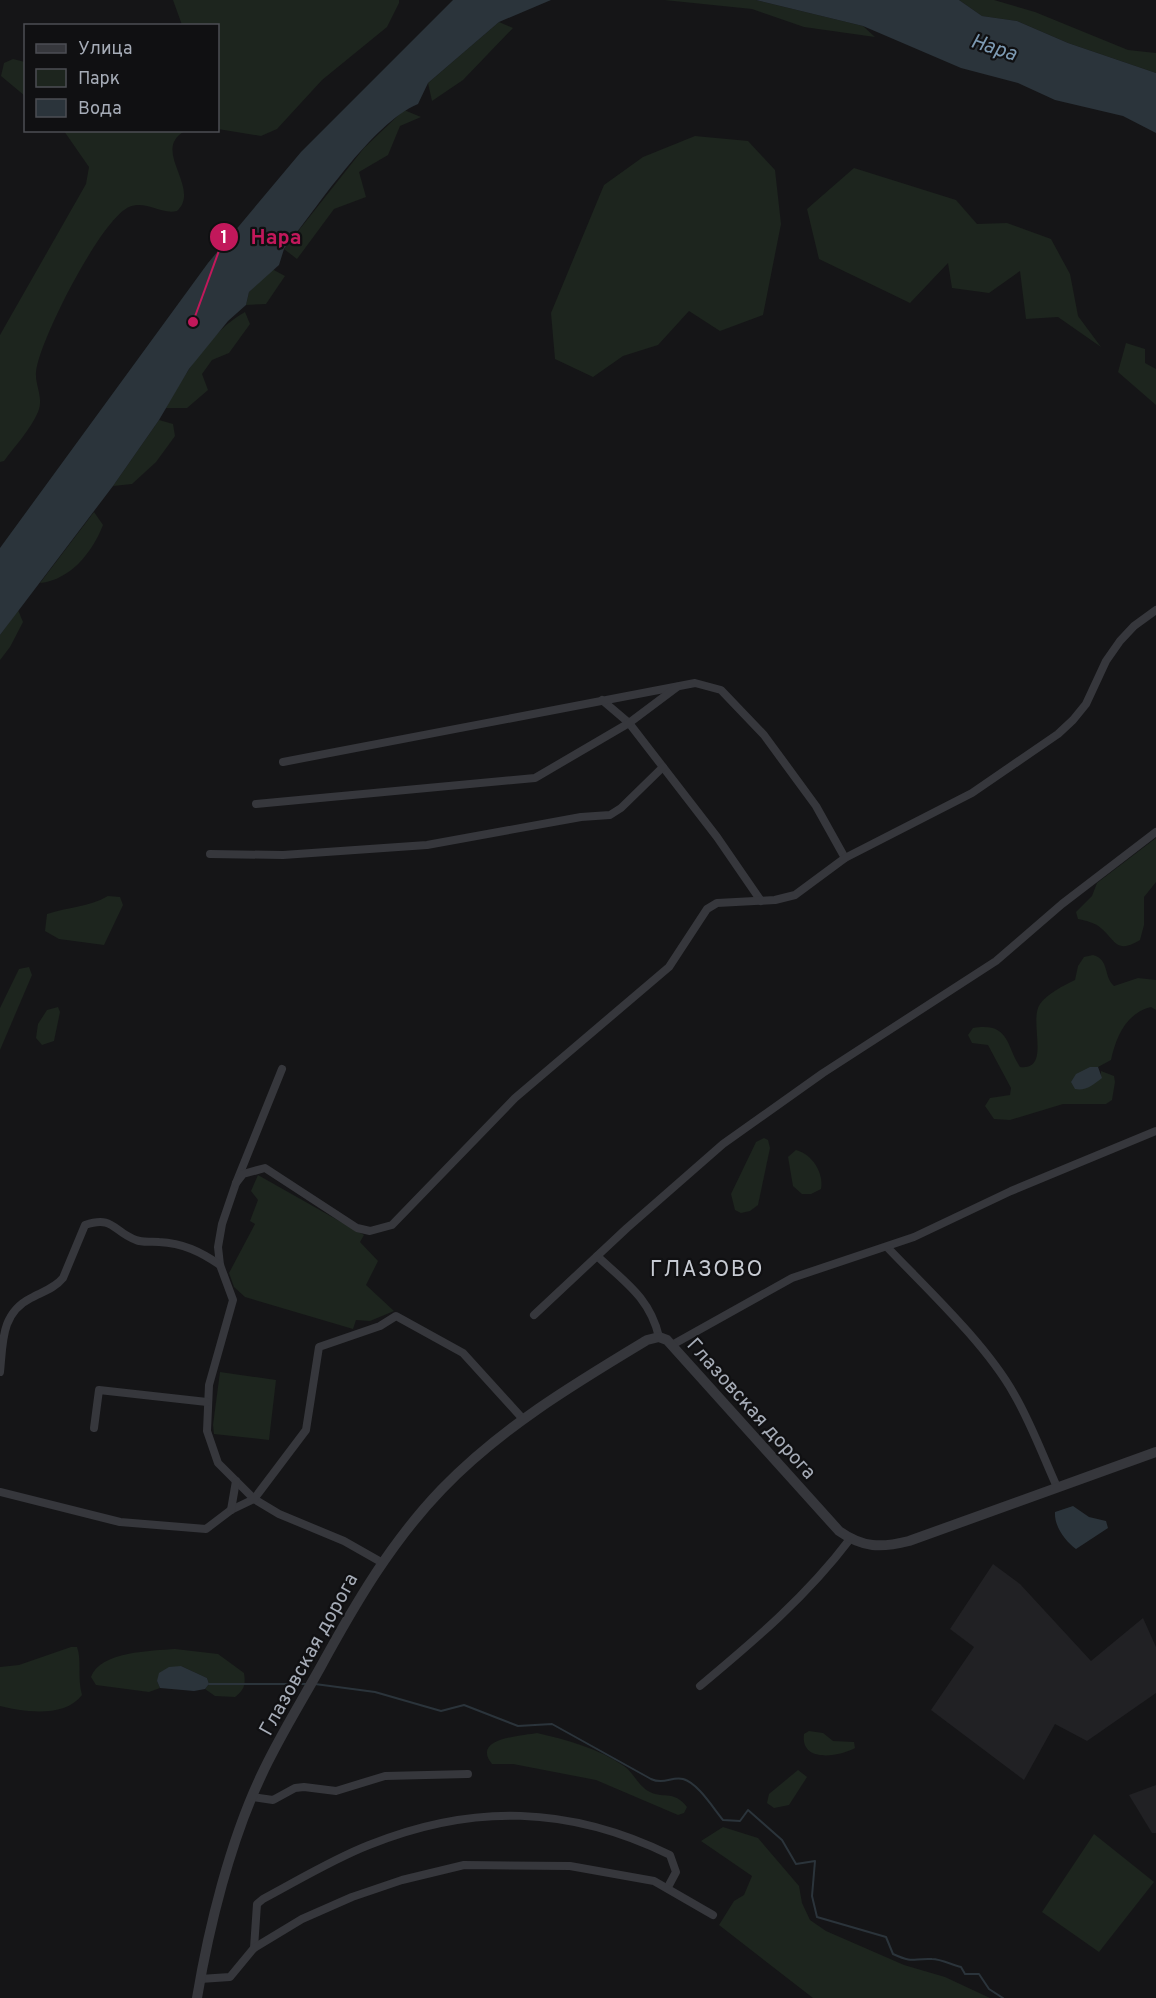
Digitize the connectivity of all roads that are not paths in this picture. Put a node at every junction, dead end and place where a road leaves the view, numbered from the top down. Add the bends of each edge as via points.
1 (1156, 610) edge
2 (680, 685) junction
3 (602, 700) junction
4 (630, 723) junction
5 (283, 762) dead end
6 (663, 767) junction
7 (256, 804) dead end
8 (1156, 832) edge
9 (210, 854) dead end
10 (845, 858) junction
11 (761, 901) junction
12 (282, 1069) dead end
13 (1156, 1131) edge
14 (236, 1183) junction
15 (887, 1247) junction
16 (597, 1256) junction
17 (220, 1265) junction
18 (534, 1315) dead end
19 (659, 1337) junction
20 (672, 1346) junction
21 (0, 1372) edge
22 (207, 1402) junction
23 (522, 1418) junction
24 (94, 1428) dead end
25 (1156, 1452) edge
26 (236, 1481) junction
27 (1057, 1487) junction
28 (0, 1492) edge
29 (254, 1499) junction
30 (231, 1510) junction
31 (850, 1539) junction
32 (381, 1562) junction
33 (700, 1686) dead end
34 (468, 1774) dead end
35 (252, 1797) junction
36 (668, 1887) junction
37 (713, 1915) dead end
38 (254, 1948) junction
39 (200, 1979) junction
40 (197, 1998) edge

1 - 10 street via 1120,641 1086,704 1058,734 972,793
2 - 3 street
2 - 4 street
2 - 10 street via 695,683 722,690 771,744 816,806
3 - 4 street
3 - 5 street
4 - 6 street
4 - 7 street via 535,778
6 - 9 street via 610,814 407,847 283,855
6 - 11 street
8 - 16 street via 996,961 823,1073 723,1144
10 - 11 street via 795,895
11 - 14 street via 717,903 707,909 669,967 515,1098 392,1225 370,1231 357,1228 265,1168 243,1174
12 - 14 street
13 - 15 street
14 - 17 street via 218,1247
15 - 20 street via 792,1278
15 - 27 street via 1006,1381
16 - 18 street
16 - 19 street via 642,1299 655,1318
17 - 21 street via 198,1250 135,1240 114,1224 85,1225 63,1278 18,1304 11,1315 3,1337
17 - 22 street via 233,1300
19 - 20 street, Глазовская дорога
19 - 23 street, Глазовская дорога via 647,1340
20 - 31 street, Глазовская дорога
22 - 24 street via 99,1390
22 - 26 street via 210,1447 218,1463
23 - 29 street via 463,1353 403,1318 390,1317 380,1326 320,1347 306,1431
23 - 32 street, Глазовская дорога via 444,1487
25 - 27 street, Глазовская дорога
26 - 29 street
26 - 30 street
27 - 31 street, Глазовская дорога via 909,1541 875,1547
28 - 30 street via 120,1522 206,1529
29 - 30 street
29 - 32 street
31 - 33 street via 801,1598
32 - 35 street, Глазовская дорога
34 - 35 street via 385,1776 336,1791 304,1787 273,1800
35 - 39 street, Глазовская дорога
36 - 37 street
36 - 38 street via 570,1866 464,1865 437,1869 352,1897 302,1919
36 - 38 street via 676,1872 670,1855 617,1832 553,1818 480,1815 369,1845 263,1899 257,1904
38 - 39 street via 231,1977
39 - 40 street, Глазовская дорога

